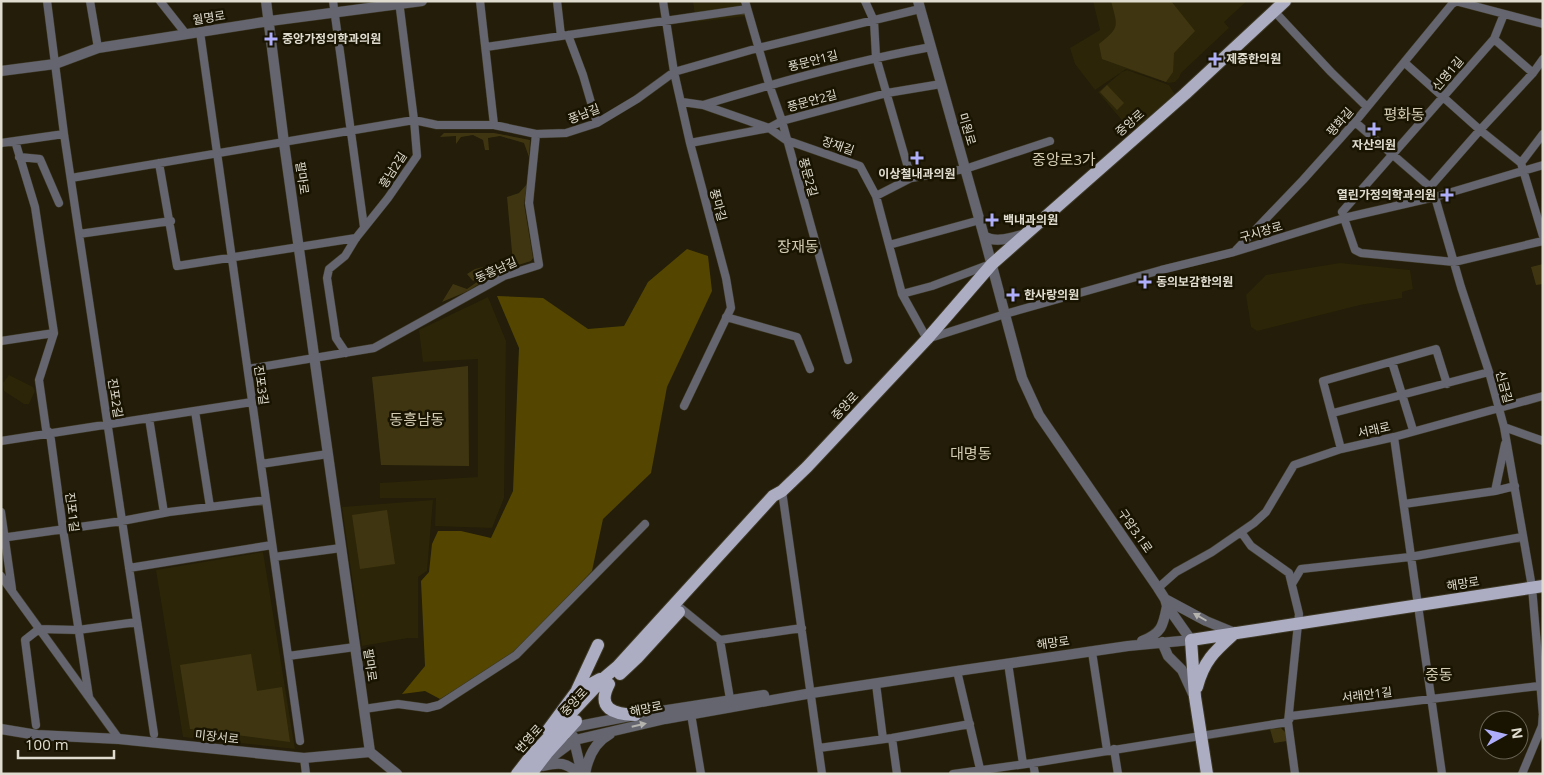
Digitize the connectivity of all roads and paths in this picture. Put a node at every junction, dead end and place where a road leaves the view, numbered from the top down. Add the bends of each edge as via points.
1 (47, 1) edge
2 (90, 1) edge
3 (160, 1) edge
4 (266, 1) edge
5 (333, 1) edge
6 (422, 1) edge
7 (480, 1) edge
8 (557, 1) edge
9 (663, 1) edge
10 (865, 1) edge
11 (1285, 1) edge
12 (1456, 1) edge
13 (399, 3) edge
14 (746, 5) edge
15 (919, 5) edge
16 (335, 12) junction
17 (1275, 12) junction
18 (1504, 14) junction
19 (270, 21) junction
20 (666, 21) junction
21 (874, 22) junction
22 (1543, 24) edge
23 (200, 32) junction
24 (186, 34) junction
25 (564, 36) junction
26 (1494, 39) junction
27 (486, 47) junction
28 (931, 47) junction
29 (98, 48) junction
30 (758, 48) junction
31 (876, 57) junction
32 (1543, 59) edge
33 (1405, 63) junction
34 (55, 64) junction
35 (1, 71) edge
36 (674, 72) junction
37 (1533, 73) junction
38 (769, 84) junction
39 (941, 84) junction
40 (887, 93) junction
41 (1443, 96) junction
42 (682, 102) junction
43 (703, 105) junction
44 (1367, 107) junction
45 (414, 120) junction
46 (782, 121) junction
47 (1355, 122) junction
48 (597, 123) junction
49 (494, 125) junction
50 (768, 128) junction
51 (351, 130) junction
52 (1480, 130) junction
53 (64, 134) junction
54 (536, 134) junction
55 (1543, 134) edge
56 (786, 140) junction
57 (15, 141) junction
58 (1050, 141) dead end
59 (284, 143) junction
60 (690, 143) junction
61 (1, 144) edge
62 (218, 153) junction
63 (1392, 155) junction
64 (20, 156) junction
65 (159, 163) junction
66 (1543, 165) edge
67 (1522, 167) junction
68 (965, 169) junction
69 (70, 178) junction
70 (911, 178) junction
71 (1430, 187) junction
72 (876, 196) junction
73 (1435, 197) junction
74 (59, 203) dead end
75 (1343, 215) junction
76 (980, 220) junction
77 (171, 222) junction
78 (364, 227) junction
79 (1027, 233) junction
80 (79, 234) junction
81 (984, 236) junction
82 (1543, 236) edge
83 (356, 238) junction
84 (1543, 241) edge
85 (889, 245) junction
86 (299, 246) junction
87 (1234, 252) junction
88 (232, 257) junction
89 (1454, 262) junction
90 (992, 264) junction
91 (902, 294) junction
92 (1005, 314) junction
93 (726, 317) junction
94 (54, 333) junction
95 (926, 339) junction
96 (1, 341) edge
97 (346, 353) junction
98 (314, 358) junction
99 (848, 360) dead end
100 (1392, 362) junction
101 (248, 369) junction
102 (810, 369) dead end
103 (1489, 372) junction
104 (1447, 384) junction
105 (1402, 396) junction
106 (1543, 396) edge
107 (252, 402) junction
108 (684, 406) dead end
109 (1498, 408) junction
110 (195, 411) junction
111 (1333, 413) junction
112 (149, 418) junction
113 (108, 424) junction
114 (1504, 427) junction
115 (1413, 430) junction
116 (50, 433) junction
117 (1394, 437) junction
118 (1506, 439) junction
119 (1, 441) edge
120 (1543, 441) edge
121 (1341, 448) junction
122 (328, 454) junction
123 (261, 464) junction
124 (1515, 486) junction
125 (782, 491) junction
126 (1495, 491) junction
127 (266, 500) junction
128 (1404, 504) junction
129 (210, 507) junction
130 (1, 512) edge
131 (164, 513) junction
132 (122, 521) junction
133 (645, 524) dead end
134 (63, 529) junction
135 (1241, 532) junction
136 (1522, 537) junction
137 (3, 538) edge
138 (272, 545) junction
139 (341, 548) junction
140 (274, 557) junction
141 (1410, 557) junction
142 (129, 568) junction
143 (1, 576) edge
144 (1292, 584) junction
145 (1537, 586) edge
146 (1158, 588) junction
147 (12, 591) junction
148 (1166, 603) junction
149 (1417, 605) junction
150 (679, 606) junction
151 (137, 622) junction
152 (1299, 624) junction
153 (39, 628) junction
154 (802, 628) junction
155 (78, 630) junction
156 (1235, 633) junction
157 (720, 640) junction
158 (1190, 640) junction
159 (1162, 642) junction
160 (1128, 646) junction
161 (355, 647) junction
162 (1092, 652) junction
163 (288, 656) junction
164 (1008, 664) junction
165 (618, 666) junction
166 (956, 671) junction
167 (607, 681) junction
168 (876, 684) junction
169 (1539, 686) junction
170 (576, 692) junction
171 (812, 693) junction
172 (1195, 696) junction
173 (89, 697) junction
174 (1431, 698) junction
175 (730, 700) junction
176 (364, 709) junction
177 (690, 714) junction
178 (1543, 714) edge
179 (635, 716) junction
180 (1288, 722) junction
181 (970, 724) junction
182 (36, 725) dead end
183 (1, 729) edge
184 (619, 729) junction
185 (568, 730) junction
186 (154, 734) dead end
187 (1201, 735) junction
188 (892, 738) junction
189 (119, 739) junction
190 (883, 739) junction
191 (300, 741) dead end
192 (819, 748) junction
193 (1110, 749) junction
194 (370, 752) junction
195 (531, 756) junction
196 (304, 758) junction
197 (1033, 763) junction
198 (1023, 764) junction
199 (980, 769) junction
200 (534, 771) edge
201 (996, 771) edge
202 (306, 774) edge
203 (396, 774) edge
204 (517, 774) edge
205 (582, 774) edge
206 (701, 774) edge
207 (822, 774) edge
208 (897, 774) edge
209 (953, 774) edge
210 (1035, 774) edge
211 (1118, 774) edge
212 (1206, 774) edge
213 (1295, 774) edge
214 (1442, 774) edge
215 (1522, 774) edge

1 - 34 street, 진포2길
2 - 29 street
3 - 24 street
4 - 19 street, 팔마로
5 - 16 street
6 - 13 street, 월명로
7 - 27 street
8 - 25 street
9 - 20 street, 풍마길
10 - 21 street
11 - 17 main road, 중앙로
12 - 18 street
12 - 33 street, 평화길
13 - 16 street, 월명로
13 - 45 street, 흥남2길
14 - 20 street
14 - 30 street, 풍문2길
15 - 21 street, 풍남길
15 - 28 street, 미원로
16 - 19 street, 월명로
16 - 51 street
17 - 44 street
17 - 79 main road, 중앙로
18 - 22 street
18 - 26 street, 신영1길
19 - 23 street, 월명로
19 - 59 street, 팔마로
20 - 25 street
20 - 36 street, 풍마길
21 - 30 street, 풍남길
21 - 31 street
23 - 24 street, 월명로
23 - 62 street, 진포3길
24 - 29 street, 월명로
25 - 27 street
25 - 48 street via 583,75
26 - 37 street
26 - 41 street, 신영1길
27 - 49 street
28 - 31 street, 풍문안1길
28 - 39 street, 미원로
29 - 34 street, 월명로
30 - 36 street, 풍남길
30 - 38 street, 풍문2길
31 - 38 street, 풍문안1길
31 - 40 street
32 - 37 street
33 - 41 street
33 - 44 street, 평화길
34 - 35 street, 월명로
34 - 53 street, 진포2길
36 - 42 street, 풍마길
36 - 48 street, 풍남길
37 - 52 street
38 - 43 street, 풍문안1길
38 - 46 street, 풍문2길
39 - 40 street, 풍문안2길
39 - 68 street, 미원로
40 - 46 street, 풍문안2길
40 - 70 street
41 - 52 street
41 - 63 street, 신영1길
42 - 43 street, 장재길
42 - 60 street, 풍마길
43 - 50 street, 장재길
44 - 47 street, 평화길
45 - 49 street, 풍남길 via 437,125
45 - 51 street, 풍남길
45 - 78 street, 흥남2길 via 417,156
46 - 50 street, 풍문안2길
46 - 56 street, 풍문2길
47 - 63 street
47 - 87 street, 평화길
48 - 54 street, 풍남길 via 566,133
49 - 54 street, 풍남길
50 - 56 street, 장재길
50 - 60 street, 풍문안2길
51 - 59 street, 풍남길
51 - 78 street
52 - 67 street
52 - 71 street
53 - 57 street
53 - 69 street, 진포2길
54 - 97 street, 동흥남길 via 529,203 539,264 504,276 374,348
55 - 67 street
56 - 72 street, 장재길 via 860,166
56 - 99 street, 풍문2길
57 - 61 street
57 - 64 street, 진포1길
58 - 68 street
59 - 62 street, 풍남길
59 - 86 street, 팔마로
60 - 93 street, 풍마길 via 726,278 731,308
62 - 65 street, 풍남길
62 - 88 street, 진포3길
63 - 71 street
63 - 75 street, 신영1길
64 - 74 street via 40,159
64 - 94 street, 진포1길 via 35,207
65 - 69 street, 풍남길
65 - 77 street
66 - 67 street, 구시장로
67 - 73 street, 구시장로
67 - 82 street
68 - 70 street
68 - 76 street, 미원로
69 - 80 street, 진포2길
70 - 72 street
71 - 73 street, 신금길
72 - 85 street, 장재길
73 - 75 street, 구시장로
73 - 89 street, 신금길
75 - 87 street, 구시장로
75 - 89 street via 1358,252
76 - 81 street, 미원로
76 - 85 street
77 - 80 street
77 - 88 street via 177,266
78 - 83 street, 흥남2길
79 - 81 street via 990,240
79 - 90 main road, 중앙로
80 - 113 street, 진포2길
81 - 90 street, 미원로
83 - 86 street
83 - 97 street, 흥남2길 via 345,256 328,269 327,278 336,338
84 - 89 street
85 - 91 street, 장재길
86 - 88 street
86 - 98 street, 팔마로
87 - 92 street, 구시장로
88 - 101 street, 진포3길
89 - 103 street, 신금길
90 - 91 street, 중앙로
90 - 92 street, 구암3.1로
90 - 95 main road, 중앙로
91 - 95 street, 장재길
92 - 95 street, 중앙로
92 - 146 street, 구암3.1로 via 1022,378 1039,416
93 - 102 street via 797,337
93 - 108 street, 풍마길
94 - 96 street
94 - 116 street, 진포1길 via 39,380 46,429
95 - 125 main road, 중앙로
97 - 98 street, 동흥남길
98 - 101 street
98 - 122 street, 팔마로
100 - 104 street via 1436,349
100 - 105 street
100 - 111 street via 1324,381
101 - 107 street, 진포3길
103 - 104 street
103 - 109 street, 신금길
104 - 105 street
105 - 111 street
105 - 115 street
106 - 109 street, 서래로
107 - 110 street
107 - 123 street, 진포3길
109 - 114 street, 신금길
109 - 115 street, 서래로
110 - 112 street
110 - 129 street
111 - 121 street
112 - 113 street
112 - 131 street
113 - 116 street
113 - 132 street, 진포2길
114 - 118 street, 신금길
114 - 120 street
115 - 117 street, 서래로
116 - 119 street
116 - 134 street, 진포1길
117 - 121 street, 서래로
117 - 128 street
118 - 124 street, 신금길
118 - 126 street
121 - 135 street, 서래로 via 1294,465 1266,512
122 - 123 street
122 - 139 street, 팔마로
123 - 127 street, 진포3길
124 - 126 street
124 - 136 street, 신금길
125 - 150 main road, 중앙로 via 773,496
125 - 154 street
126 - 128 street
127 - 129 street
127 - 138 street, 진포3길
128 - 141 street
129 - 131 street
130 - 137 street
131 - 132 street
132 - 134 street
132 - 142 street, 진포2길
133 - 176 street via 516,655 438,705 427,708 398,704
134 - 137 street
134 - 155 street, 진포1길
135 - 144 street via 1251,546 1289,573
135 - 146 street, 서래로 via 1176,572
136 - 141 street
136 - 145 street, 신금길
137 - 147 street
138 - 140 street, 진포3길
138 - 142 street
139 - 140 street
139 - 161 street, 팔마로
140 - 163 street, 진포3길
141 - 144 street via 1301,569
141 - 149 street
142 - 151 street, 진포2길
143 - 147 street
144 - 152 street
145 - 149 main road, 해망로
145 - 169 street, 신금길
146 - 148 street, 구암3.1로
147 - 153 street
156 -> 148 street
148 - 158 street, 구암3.1로
148 - 160 street via 1162,628 1153,637
149 - 152 main road, 해망로
149 - 174 street
150 - 157 street
150 - 165 main road, 중앙로
150 - 167 main road, 중앙로 via 637,658
151 - 155 street
151 - 186 street, 진포2길
152 - 156 main road, 해망로
152 - 180 street
153 - 155 street
153 - 173 street
153 - 182 street via 25,640
154 - 157 street
154 - 171 street
155 - 173 street, 진포1길
156 - 158 main road, 해망로
156 - 172 main road via 1211,655 1200,675
157 - 175 street
158 - 159 street, 해망로
158 - 172 main road, 구암3.1로
159 - 160 street, 해망로
159 - 172 street
160 - 162 street, 해망로
161 - 163 street
161 - 176 street, 팔마로
162 - 164 street, 해망로
162 - 193 street
163 - 191 street, 진포3길
164 - 166 street, 해망로
164 - 198 street
165 - 167 main road, 중앙로
165 - 170 main road via 599,670 596,659 598,645
166 - 168 street, 해망로
166 - 181 street
167 - 170 main road via 584,686
167 - 179 main road via 604,698 608,707 617,714
167 - 185 main road, 중앙로
168 - 171 street, 해망로
168 - 190 street
169 - 174 street, 서래안1길
169 - 178 street, 신금길
170 - 195 main road
171 - 175 street, 해망로 via 802,690
171 - 177 street, 해망로
171 - 192 street
172 - 187 main road, 구암3.1로
173 - 189 street
174 - 180 street, 서래안1길 via 1292,716
174 - 214 street
175 - 179 street, 해망로
176 - 194 street, 팔마로
184 -> 177 street, 해망로
177 - 206 street
178 - 215 street, 신금길 via 1542,726
179 - 185 street, 해망로
180 - 187 street, 서래안1길
180 - 213 street
181 - 188 street
181 - 199 street
183 - 189 street, 미장서로 via 37,735
184 - 185 street, 해망로
184 - 205 street via 596,745
185 - 195 main road, 번영로
185 - 200 main road, 번영로
185 - 205 street
187 - 193 street, 서래안1길
187 - 212 main road, 구암3.1로
188 - 190 street
188 - 208 street
189 - 196 street, 미장서로
190 - 192 street
192 - 207 street
193 - 197 street, 서래안1길
193 - 211 street
194 - 196 street, 미장서로
194 - 203 street
195 - 204 main road, 번영로
196 - 202 street
197 - 198 street, 서래안1길
197 - 210 street
198 - 201 street, 서래안1길
199 - 201 street, 서래안1길
199 - 209 street, 서래안1길
200 - 205 street via 560,763

